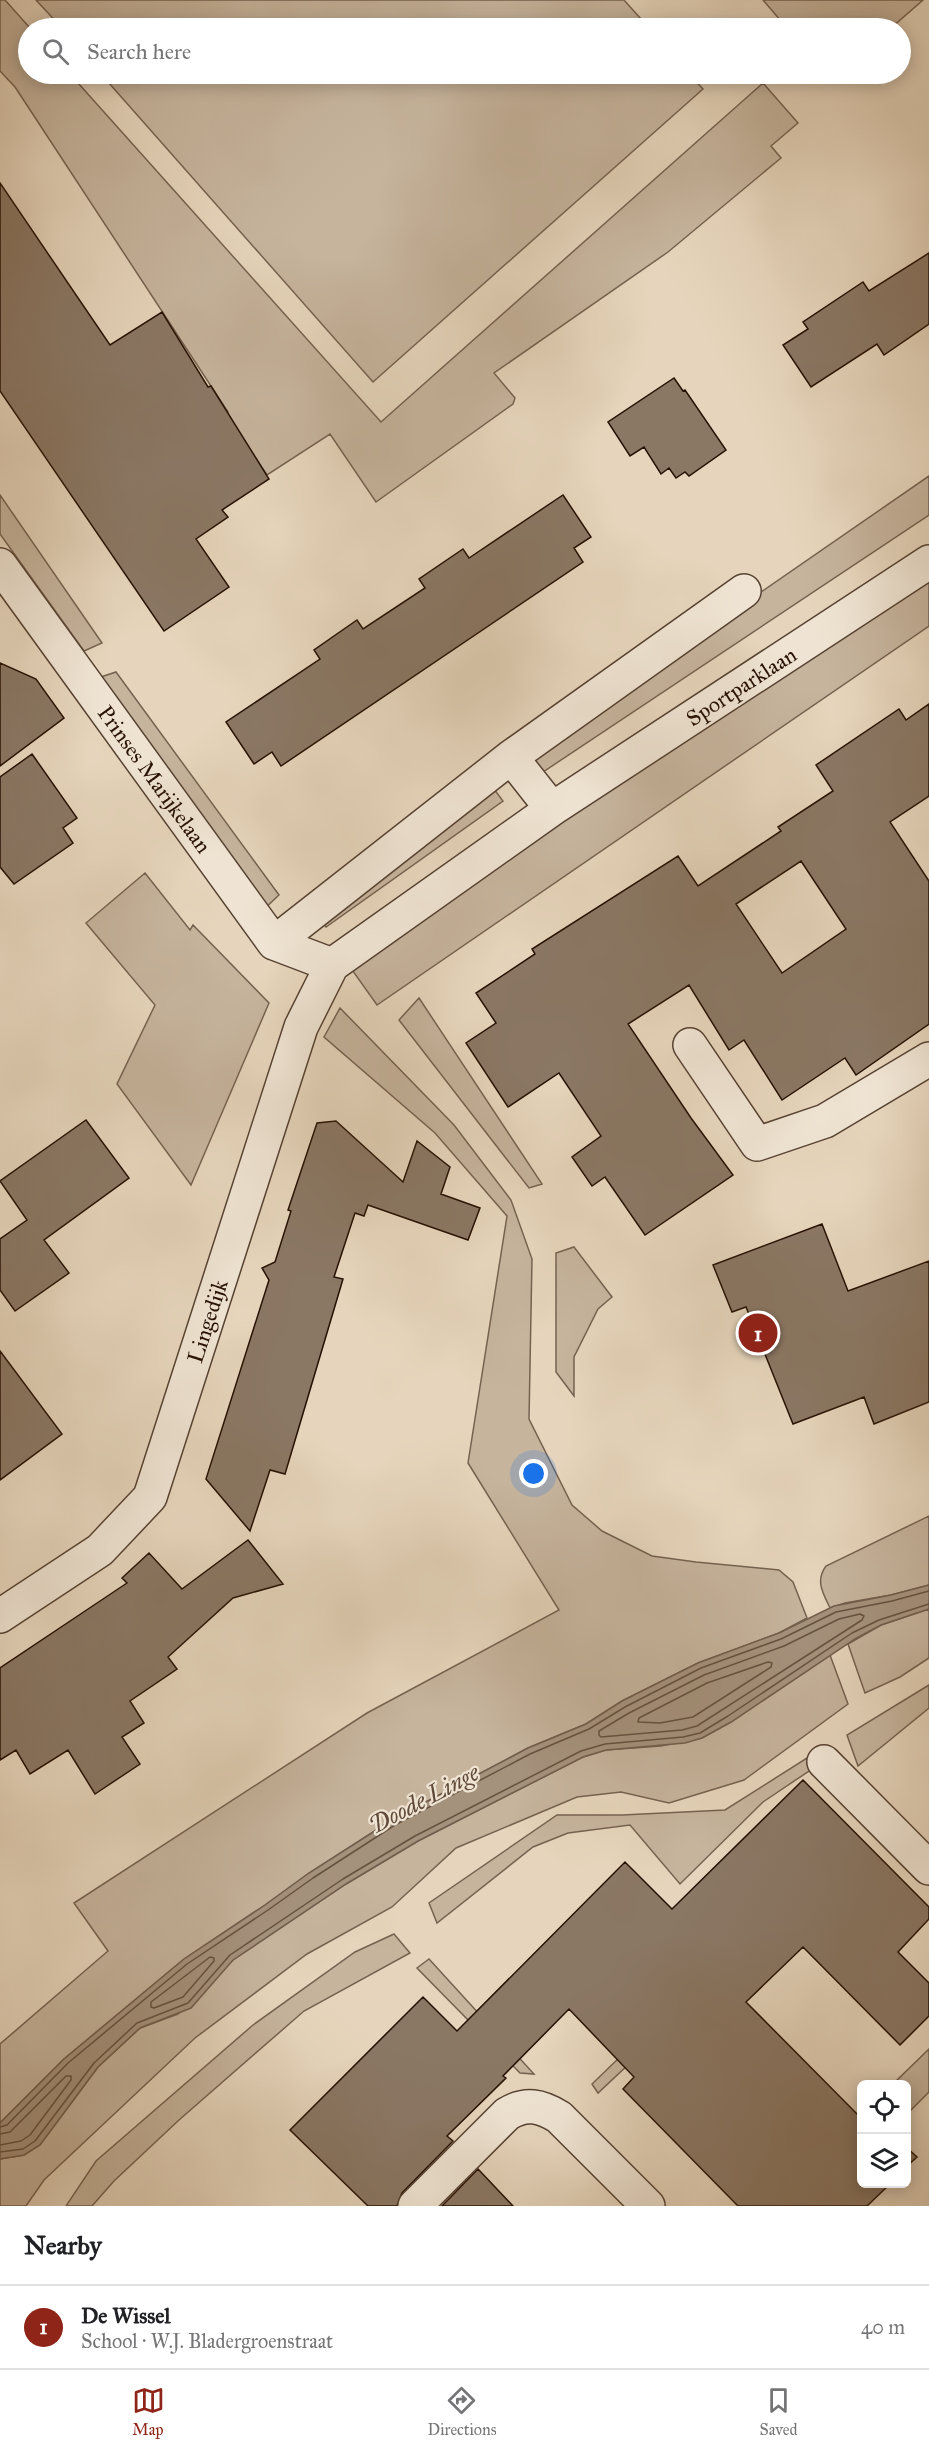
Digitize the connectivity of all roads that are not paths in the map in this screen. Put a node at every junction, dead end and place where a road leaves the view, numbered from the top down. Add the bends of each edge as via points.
1 (929, 562) edge
2 (0, 565) edge
3 (744, 591) dead end
4 (511, 757) junction
5 (552, 809) junction
6 (274, 943) junction
7 (332, 965) junction
8 (690, 1045) dead end
9 (929, 1059) edge
10 (0, 1616) edge
11 (824, 1762) dead end
12 (929, 1868) edge
13 (415, 2206) edge
14 (648, 2206) edge

1 - 5 street, Sportparklaan
2 - 6 street, Prinses Marijkelaan
3 - 4 street
4 - 5 street
4 - 6 street
5 - 7 street, Sportparklaan
6 - 7 street
7 - 10 street, Lingedijk via 301,1027 150,1497 100,1550
8 - 9 street via 757,1144 825,1121
11 - 12 street
13 - 14 street via 507,2114 532,2106 559,2117

